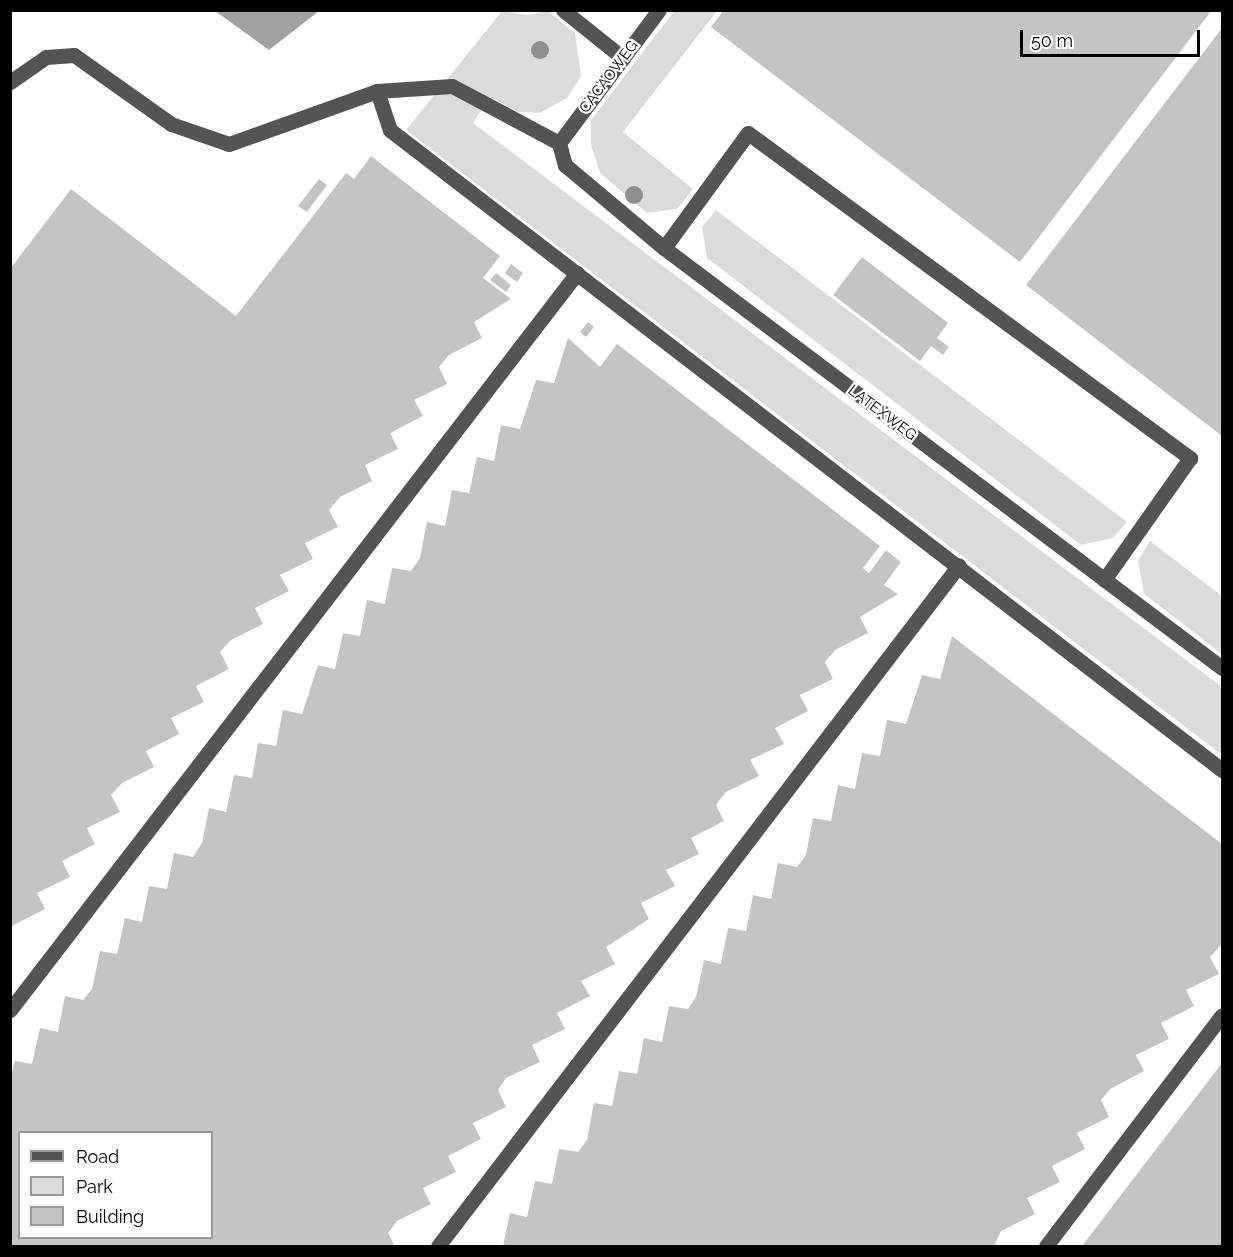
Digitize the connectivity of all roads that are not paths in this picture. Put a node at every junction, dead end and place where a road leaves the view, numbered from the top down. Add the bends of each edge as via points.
1 (563, 10) edge
2 (659, 10) edge
3 (623, 58) junction
4 (10, 82) edge
5 (377, 91) junction
6 (559, 143) junction
7 (664, 248) junction
8 (577, 273) junction
9 (959, 565) junction
10 (1104, 580) junction
11 (1222, 668) edge
12 (1222, 770) edge
13 (10, 1010) edge
14 (1222, 1015) edge
15 (438, 1246) edge
16 (1046, 1246) edge

1 - 3 street
2 - 3 street, CACAOWEG
3 - 6 street, CACAOWEG
4 - 5 street via 46,57 74,55 171,124 229,144
5 - 6 street via 452,86
5 - 8 street via 390,129
6 - 7 street, LATEXWEG via 565,165
7 - 10 street, LATEXWEG
7 - 10 street via 748,133 1190,458
8 - 9 street
8 - 13 street
9 - 12 street
9 - 15 street
10 - 11 street, LATEXWEG
14 - 16 street

